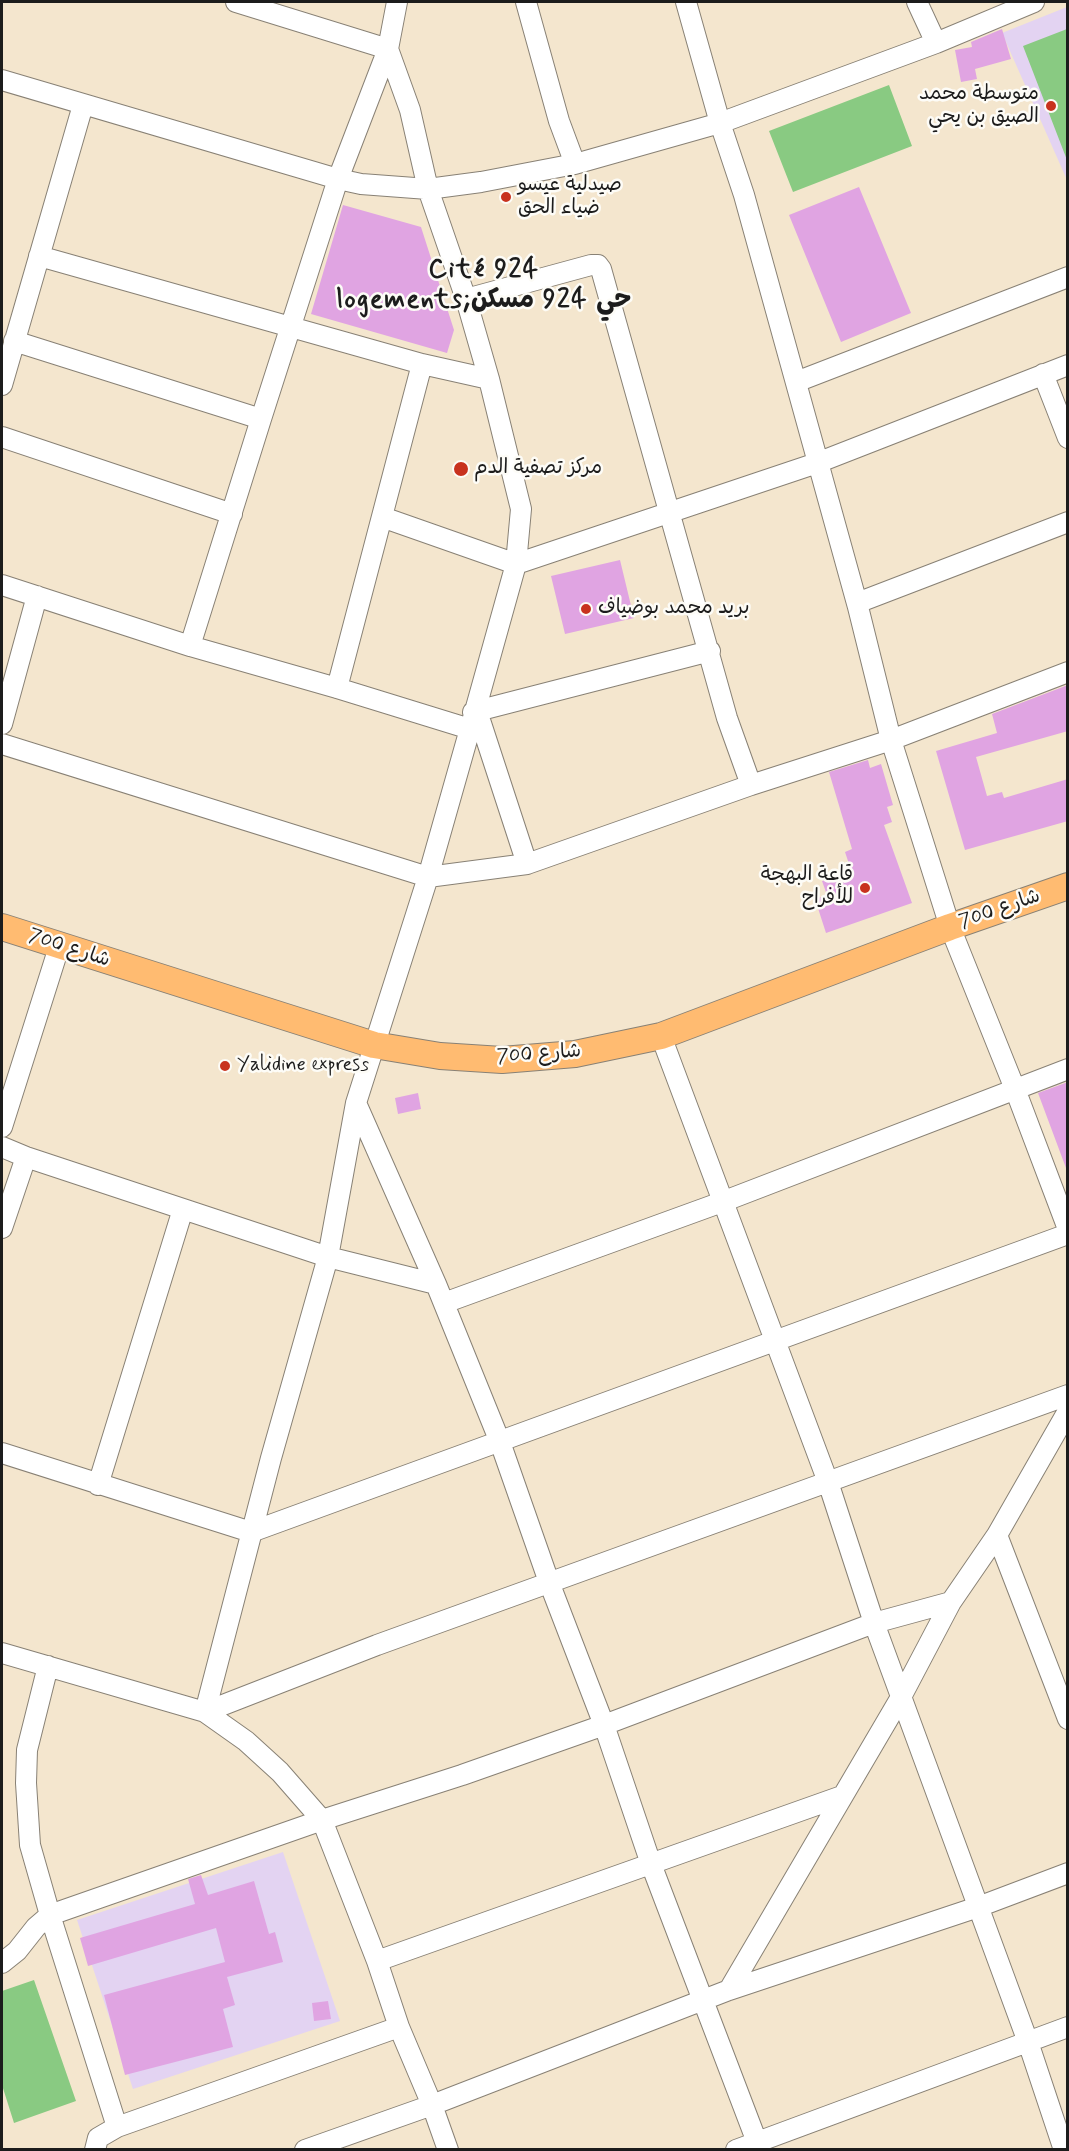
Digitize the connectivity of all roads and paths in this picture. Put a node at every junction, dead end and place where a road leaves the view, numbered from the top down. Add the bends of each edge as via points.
1 (236, 2) edge
2 (397, 2) edge
3 (526, 2) edge
4 (686, 2) edge
5 (916, 2) edge
6 (1034, 2) edge
7 (936, 43) junction
8 (388, 49) junction
9 (2, 80) edge
10 (83, 105) junction
11 (720, 123) junction
12 (575, 164) junction
13 (338, 179) junction
14 (429, 189) junction
15 (39, 256) junction
16 (1068, 277) edge
17 (466, 299) junction
18 (291, 326) junction
19 (15, 341) junction
20 (422, 364) junction
21 (1068, 365) edge
22 (1043, 374) junction
23 (489, 379) junction
24 (796, 382) junction
25 (2, 385) edge
26 (261, 419) junction
27 (2, 437) edge
28 (1068, 438) edge
29 (817, 463) junction
30 (669, 512) junction
31 (232, 514) junction
32 (382, 517) junction
33 (1068, 522) edge
34 (516, 564) junction
35 (2, 585) edge
36 (37, 596) junction
37 (857, 603) junction
38 (190, 646) junction
39 (710, 651) junction
40 (1068, 672) edge
41 (337, 688) junction
42 (473, 718) junction
43 (2, 724) edge
44 (891, 740) junction
45 (2, 744) edge
46 (751, 785) junction
47 (527, 864) junction
48 (429, 877) junction
49 (1068, 886) edge
50 (2, 927) edge
51 (950, 927) junction
52 (59, 947) junction
53 (661, 1036) junction
54 (374, 1045) junction
55 (1068, 1069) edge
56 (1016, 1089) junction
57 (356, 1103) junction
58 (2, 1127) edge
59 (2, 1147) edge
60 (26, 1157) junction
61 (722, 1202) junction
62 (183, 1209) junction
63 (2, 1228) edge
64 (1068, 1229) edge
65 (1068, 1234) edge
66 (328, 1257) junction
67 (436, 1284) junction
68 (444, 1303) junction
69 (774, 1341) junction
70 (1068, 1395) edge
71 (1068, 1411) edge
72 (500, 1442) junction
73 (2, 1454) edge
74 (828, 1482) junction
75 (98, 1485) junction
76 (251, 1532) junction
77 (996, 1534) junction
78 (549, 1582) junction
79 (951, 1602) junction
80 (874, 1623) junction
81 (2, 1653) edge
82 (48, 1666) junction
83 (901, 1697) junction
84 (205, 1712) junction
85 (1068, 1719) edge
86 (604, 1725) junction
87 (842, 1796) junction
88 (322, 1820) junction
89 (651, 1864) junction
90 (1068, 1874) edge
91 (978, 1907) junction
92 (50, 1915) junction
93 (377, 1961) junction
94 (2, 1963) edge
95 (729, 1990) junction
96 (702, 2001) junction
97 (399, 2027) junction
98 (1068, 2027) edge
99 (1028, 2042) junction
100 (432, 2105) junction
101 (117, 2127) junction
102 (758, 2146) edge
103 (95, 2150) edge
104 (305, 2150) edge
105 (448, 2150) edge
106 (736, 2150) edge
107 (1064, 2150) edge

1 - 8 street
2 - 8 street
3 - 12 street
4 - 11 street
5 - 7 street
6 - 7 street
7 - 11 street
8 - 13 street
8 - 14 street via 410,110
9 - 10 street
10 - 13 street
10 - 15 street
11 - 12 street
11 - 24 street
12 - 14 street
13 - 14 street
13 - 18 street
14 - 17 street
15 - 18 street
15 - 19 street
16 - 24 street
17 - 23 street
17 - 30 street via 598,265 602,269
18 - 20 street
18 - 26 street
19 - 25 street
19 - 26 street
20 - 23 street
20 - 32 street
21 - 22 street
22 - 28 street
22 - 29 street
23 - 34 street via 521,509
24 - 29 street
26 - 31 street
27 - 31 street
29 - 30 street
29 - 37 street
30 - 34 street
30 - 39 street
31 - 38 street
32 - 34 street
32 - 41 street
33 - 37 street
34 - 42 street
35 - 36 street
36 - 38 street
36 - 43 street
37 - 44 street
38 - 41 street
39 - 42 street
39 - 46 street via 727,718
40 - 44 street
41 - 42 street
42 - 47 street
42 - 48 street
44 - 46 street
44 - 51 street
45 - 48 street
46 - 47 street
47 - 48 street
48 - 54 street
49 - 51 main road, شارع 700
50 - 52 main road, شارع 700
51 - 53 main road, شارع 700
51 - 56 street
52 - 54 main road, شارع 700
52 - 58 street
53 - 54 main road, شارع 700 via 575,1054 502,1060 440,1056
53 - 61 street
54 - 57 street
55 - 56 street
56 - 61 street
56 - 64 street
57 - 66 street
57 - 67 street
59 - 60 street
60 - 62 street
60 - 63 street
61 - 68 street
61 - 69 street
62 - 66 street
62 - 75 street
65 - 69 street
66 - 67 street
66 - 76 street
67 - 68 street
68 - 72 street
69 - 72 street
69 - 74 street
70 - 74 street
71 - 77 street
72 - 76 street
72 - 78 street
73 - 75 street
74 - 78 street
74 - 80 street
75 - 76 street
76 - 84 street
77 - 79 street
77 - 85 street
78 - 84 street
78 - 86 street
79 - 80 street
79 - 83 street
80 - 83 street
80 - 86 street
81 - 82 street
82 - 84 street
82 - 92 street via 27,1750 26,1783 30,1845
83 - 87 street
83 - 91 street
84 - 88 street via 280,1772
86 - 88 street
86 - 89 street
87 - 89 street
87 - 95 street
88 - 92 street
88 - 93 street
89 - 93 street
89 - 96 street
90 - 91 street
91 - 95 street
91 - 99 street
92 - 94 street
92 - 101 street
93 - 97 street
95 - 96 street
96 - 100 street
96 - 102 street
97 - 100 street
97 - 101 street
98 - 99 street
99 - 102 street
99 - 107 street
100 - 104 street
100 - 105 street
101 - 103 street via 98,2138
102 - 106 street

